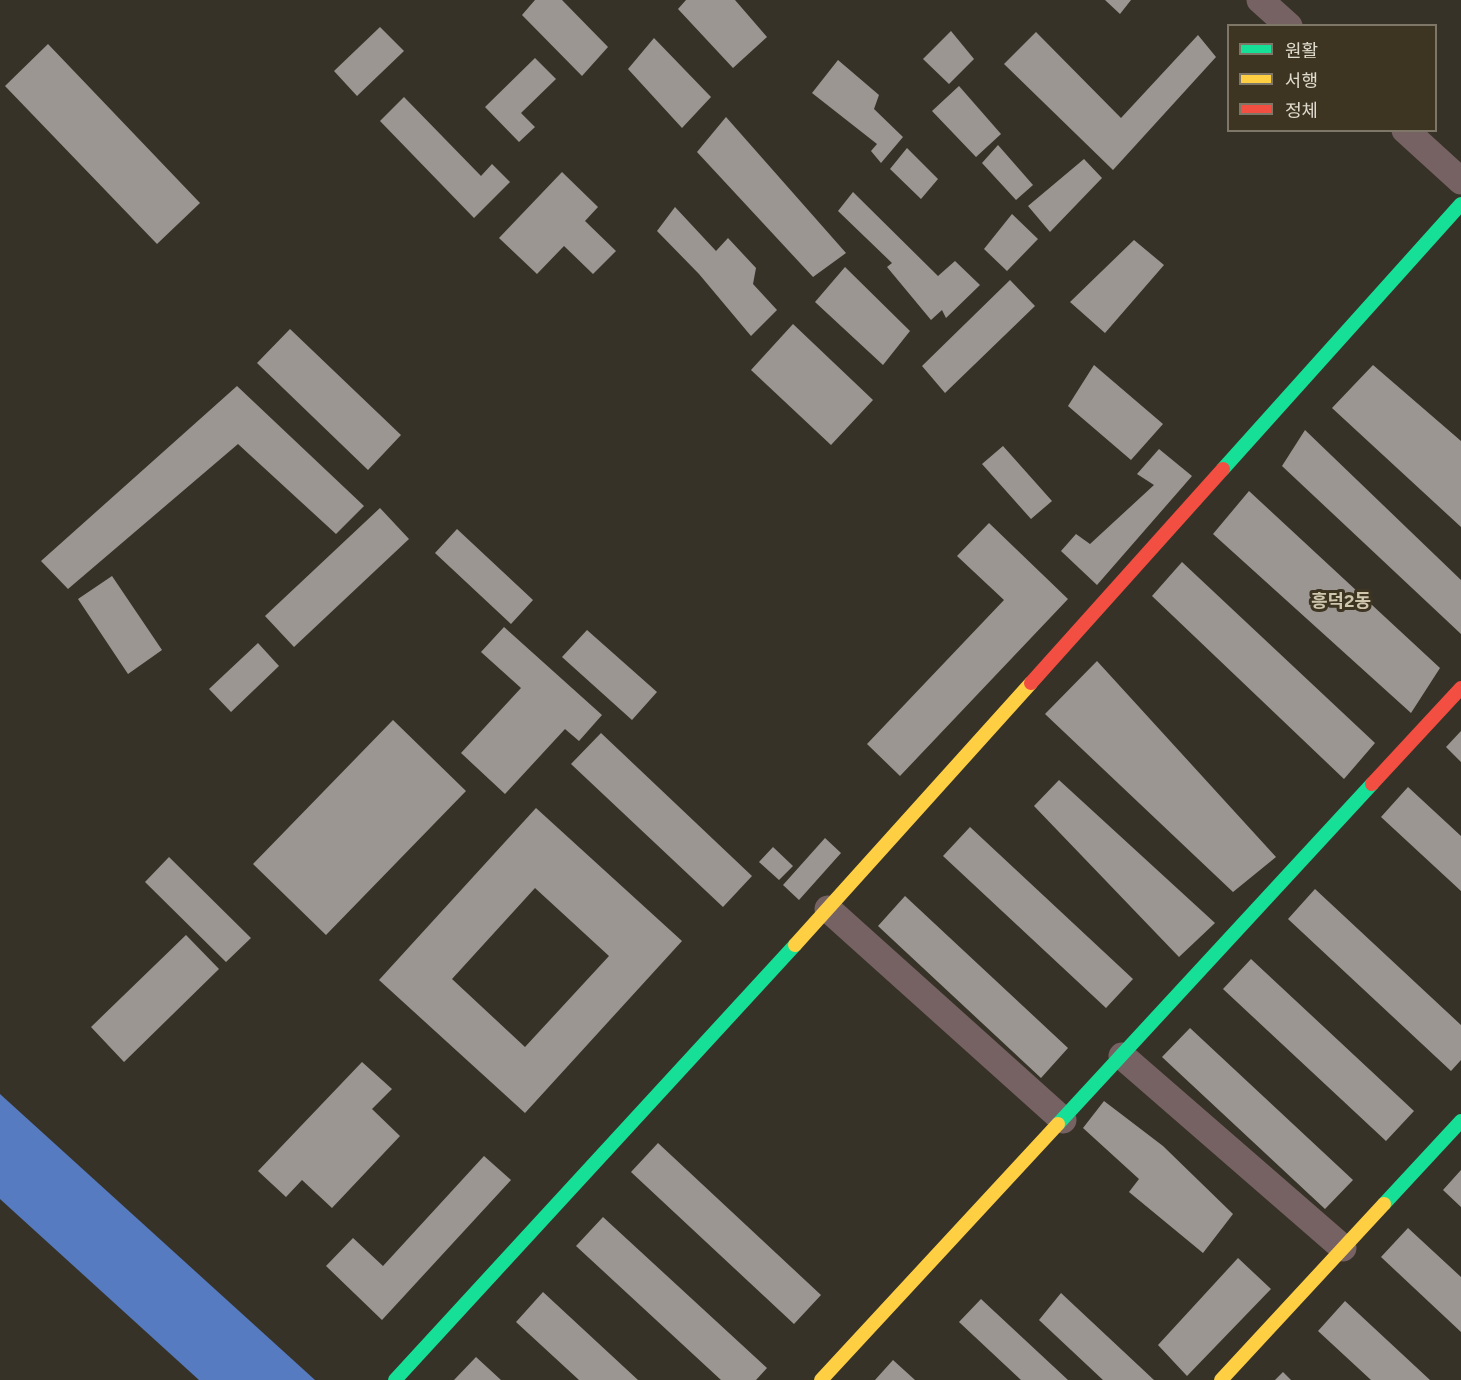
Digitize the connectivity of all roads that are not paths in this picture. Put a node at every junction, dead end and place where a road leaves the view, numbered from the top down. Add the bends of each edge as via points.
1 (1260, 0) edge
2 (1287, 24) edge
3 (1407, 132) edge
4 (1461, 182) edge
5 (1461, 204) edge
6 (1461, 688) edge
7 (828, 909) junction
8 (1122, 1056) junction
9 (1063, 1120) junction
10 (1461, 1121) edge
11 (1343, 1248) junction
12 (395, 1380) edge
13 (822, 1380) edge
14 (1221, 1380) edge

1 - 2 street
3 - 4 street
5 - 7 street
6 - 8 street
7 - 9 street
7 - 12 street
8 - 9 street
8 - 11 street
9 - 13 street
10 - 11 street
11 - 14 street

